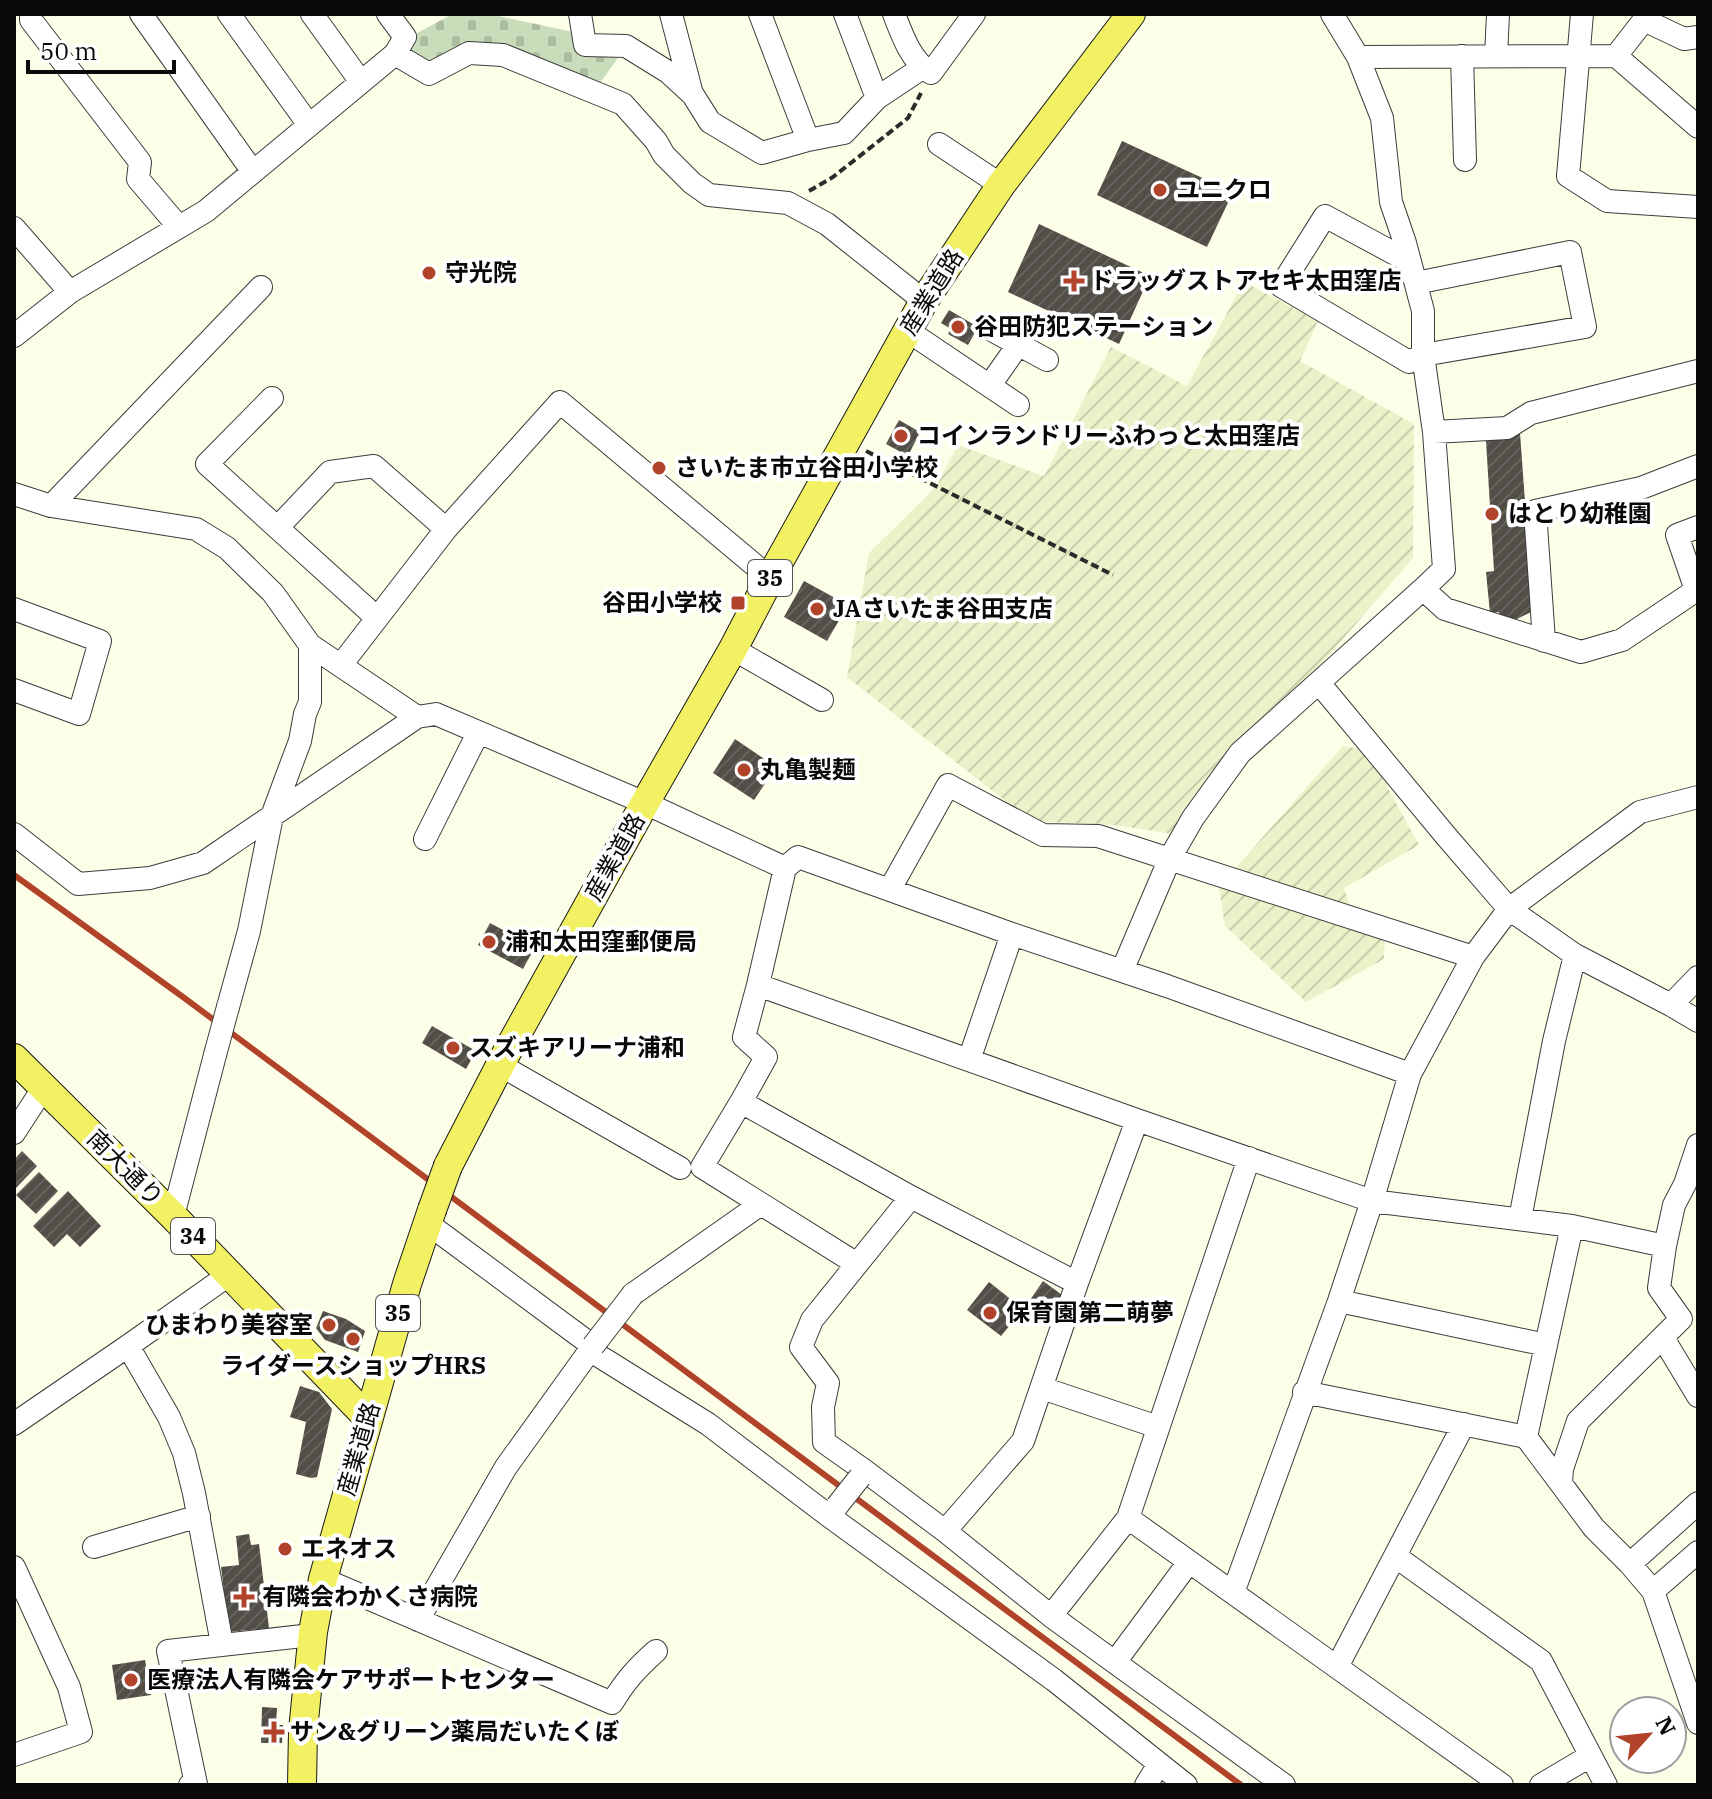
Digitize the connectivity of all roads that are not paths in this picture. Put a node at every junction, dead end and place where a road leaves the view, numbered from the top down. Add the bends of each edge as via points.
1 (141, 14) edge
2 (229, 14) edge
3 (312, 14) edge
4 (388, 14) edge
5 (580, 14) edge
6 (671, 14) edge
7 (760, 14) edge
8 (845, 14) edge
9 (894, 14) edge
10 (974, 14) edge
11 (1131, 14) edge
12 (1332, 14) edge
13 (1498, 14) edge
14 (1582, 14) edge
15 (1645, 17) edge
16 (25, 22) edge
17 (1698, 37) edge
18 (395, 54) junction
19 (1462, 56) junction
20 (1496, 56) junction
21 (1579, 56) junction
22 (1616, 56) junction
23 (1358, 57) junction
24 (926, 71) junction
25 (361, 82) junction
26 (693, 95) junction
27 (877, 98) junction
28 (309, 125) junction
29 (1698, 127) edge
30 (808, 140) junction
31 (939, 144) dead end
32 (1465, 160) dead end
33 (253, 172) junction
34 (1001, 185) junction
35 (1698, 208) edge
36 (179, 227) junction
37 (14, 228) edge
38 (1413, 272) junction
39 (261, 287) dead end
40 (70, 292) junction
41 (924, 301) junction
42 (990, 329) dead end
43 (908, 331) junction
44 (14, 336) edge
45 (1018, 345) junction
46 (1423, 355) junction
47 (1047, 360) dead end
48 (1698, 371) edge
49 (990, 385) junction
50 (272, 398) dead end
51 (1018, 405) dead end
52 (1434, 432) junction
53 (1698, 466) edge
54 (14, 494) edge
55 (51, 506) junction
56 (278, 527) junction
57 (1698, 527) edge
58 (446, 529) junction
59 (770, 578) junction
60 (1423, 589) junction
61 (1697, 590) edge
62 (14, 609) edge
63 (377, 618) junction
64 (1544, 641) junction
65 (310, 645) junction
66 (733, 649) junction
67 (341, 665) junction
68 (1319, 683) junction
69 (14, 690) edge
70 (822, 700) dead end
71 (417, 717) junction
72 (478, 733) junction
73 (1698, 797) edge
74 (645, 803) junction
75 (272, 816) junction
76 (14, 834) edge
77 (425, 839) dead end
78 (1170, 858) junction
79 (792, 862) junction
80 (890, 889) junction
81 (1509, 909) junction
82 (1012, 934) junction
83 (1575, 955) junction
84 (1473, 957) junction
85 (1122, 971) junction
86 (1698, 977) edge
87 (758, 985) junction
88 (1671, 1005) junction
89 (1698, 1021) edge
90 (14, 1058) edge
91 (969, 1060) junction
92 (500, 1065) junction
93 (1410, 1074) junction
94 (44, 1087) junction
95 (741, 1102) junction
96 (1137, 1120) junction
97 (14, 1133) edge
98 (1698, 1145) edge
99 (1249, 1158) junction
100 (680, 1168) dead end
101 (1692, 1189) edge
102 (911, 1197) junction
103 (1372, 1201) junction
104 (761, 1204) junction
105 (173, 1216) junction
106 (429, 1216) junction
107 (1520, 1219) junction
108 (1572, 1226) junction
109 (1665, 1246) junction
110 (857, 1264) junction
111 (230, 1274) junction
112 (1077, 1283) junction
113 (1339, 1301) junction
114 (1663, 1338) junction
115 (1546, 1345) junction
116 (128, 1346) junction
117 (593, 1346) junction
118 (1042, 1388) junction
119 (1304, 1392) junction
120 (1698, 1396) edge
121 (368, 1418) junction
122 (14, 1424) edge
123 (1464, 1424) junction
124 (1158, 1427) junction
125 (1526, 1437) junction
126 (862, 1474) junction
127 (1561, 1483) junction
128 (1698, 1503) edge
129 (833, 1511) junction
130 (199, 1516) junction
131 (1128, 1518) junction
132 (945, 1531) junction
133 (94, 1547) dead end
134 (1698, 1552) edge
135 (1395, 1556) junction
136 (1189, 1562) junction
137 (1630, 1564) junction
138 (14, 1567) edge
139 (323, 1579) junction
140 (1653, 1591) junction
141 (1233, 1593) junction
142 (1051, 1616) junction
143 (418, 1620) junction
144 (312, 1635) junction
145 (222, 1644) junction
146 (656, 1651) dead end
147 (1115, 1662) junction
148 (1337, 1667) junction
149 (1698, 1723) edge
150 (14, 1755) edge
151 (1590, 1756) junction
152 (1159, 1764) junction
153 (190, 1785) edge
154 (302, 1785) edge
155 (1146, 1785) edge
156 (1186, 1785) edge
157 (1284, 1785) edge
158 (1502, 1785) edge
159 (1541, 1785) edge
160 (1606, 1785) edge

1 - 33 street
2 - 28 street
3 - 25 street
4 - 18 street via 405,37
5 - 26 street via 585,45 626,46
6 - 26 street
7 - 30 street
8 - 27 street
9 - 24 street via 902,37
10 - 24 street
11 - 34 main road, 産業道路 / 35
12 - 23 street
13 - 20 street
14 - 21 street
15 - 17 street via 1684,39
15 - 22 street
16 - 36 street via 140,162 138,179
18 - 25 street
18 - 41 street via 429,74 469,53 503,55 623,104 664,155 709,195 788,203 827,224
19 - 20 street
19 - 23 street
19 - 32 street
20 - 21 street
21 - 22 street
21 - 35 street via 1568,176 1607,201
22 - 29 street
23 - 38 street via 1382,118 1391,202
24 - 27 street
25 - 28 street
26 - 30 street via 710,122 762,153
27 - 30 street via 844,133
28 - 33 street
31 - 34 street
33 - 36 street
34 - 41 main road, 産業道路 / 35
36 - 40 street
37 - 40 street
38 - 46 street via 1423,311
38 - 46 street via 1325,216 1281,286 1409,362
38 - 46 street via 1570,252 1585,327
39 - 55 street
40 - 44 street
41 - 43 main road, 産業道路 / 35
42 - 45 street
43 - 49 street
43 - 59 main road, 産業道路 / 35
45 - 47 street
45 - 49 street
46 - 52 street
48 - 52 street via 1531,413 1507,428
49 - 51 street
50 - 56 street via 207,464
52 - 60 street via 1444,569
53 - 64 street via 1641,488 1535,511
54 - 55 street
55 - 65 street via 196,529 227,548 273,593
56 - 58 street via 330,472 374,466
56 - 63 street
57 - 61 street via 1677,535
58 - 59 street via 560,402
58 - 63 street
59 - 66 main road, 産業道路 / 35
60 - 64 street via 1445,609
60 - 68 street
61 - 64 street via 1622,640 1581,652
62 - 69 street via 100,641 79,714
63 - 67 street
65 - 67 street
65 - 75 street via 310,702
66 - 70 street
66 - 74 main road, 産業道路 / 35
67 - 71 street
68 - 78 street via 1240,753
68 - 81 street
71 - 72 street via 436,714
71 - 75 street
72 - 74 street
72 - 77 street
73 - 81 street via 1640,812
74 - 79 street
74 - 92 main road, 産業道路 / 35
75 - 76 street via 203,863 121,881 78,884
75 - 105 street, bridge via 249,931
78 - 80 street via 1098,836 1043,835 948,785
78 - 84 street
78 - 85 street
79 - 80 street
79 - 87 street
80 - 82 street
81 - 83 street
81 - 84 street
82 - 85 street
82 - 91 street
83 - 88 street
83 - 107 street
84 - 93 street
85 - 93 street
86 - 88 street
87 - 91 street
87 - 95 street via 744,1037 766,1057
88 - 89 street
90 - 94 main road, 南大通り / 34
91 - 96 street
92 - 100 street
92 - 106 main road, 産業道路 / 35, bridge via 448,1166
93 - 103 street
94 - 97 street
94 - 105 main road, 南大通り / 34
95 - 102 street
95 - 104 street via 702,1167
96 - 99 street
96 - 112 street
98 - 101 street
99 - 103 street
99 - 124 street
101 - 109 street via 1674,1205
102 - 110 street
102 - 112 street
103 - 107 street
103 - 113 street
104 - 110 street
104 - 117 street, bridge via 633,1294
105 - 111 main road, 南大通り / 34
106 - 117 street
106 - 121 main road, 産業道路 / 35
107 - 108 street
108 - 109 street
108 - 115 street
109 - 114 street via 1659,1288 1681,1319
110 - 126 street via 812,1320 801,1347 828,1383 824,1442
111 - 116 street
111 - 121 main road, 南大通り / 34
112 - 118 street
113 - 115 street
113 - 119 street
114 - 120 street
114 - 127 street via 1578,1421
115 - 125 street
116 - 122 street
116 - 130 street via 169,1417
117 - 129 street via 599,1356
117 - 143 street via 506,1467
118 - 124 street
118 - 132 street via 1023,1441
119 - 123 street
119 - 141 street
121 - 139 main road, 産業道路
123 - 125 street
123 - 135 street
124 - 131 street
125 - 127 street
126 - 129 street, bridge
126 - 132 street
127 - 137 street via 1594,1528
128 - 137 street
129 - 152 street
130 - 133 street
130 - 145 street
131 - 136 street
131 - 142 street
132 - 142 street
134 - 140 street
135 - 148 street
135 - 151 street via 1541,1661
136 - 141 street
136 - 147 street
137 - 140 street
138 - 150 street via 69,1687 81,1732
139 - 143 street
139 - 144 main road, 産業道路
140 - 149 street
141 - 148 street
142 - 147 street
143 - 146 street via 612,1703
144 - 145 street
144 - 154 main road, 産業道路
145 - 153 street via 168,1651 196,1784
147 - 157 street
148 - 158 street
151 - 159 street
151 - 160 street
152 - 155 street
152 - 156 street

